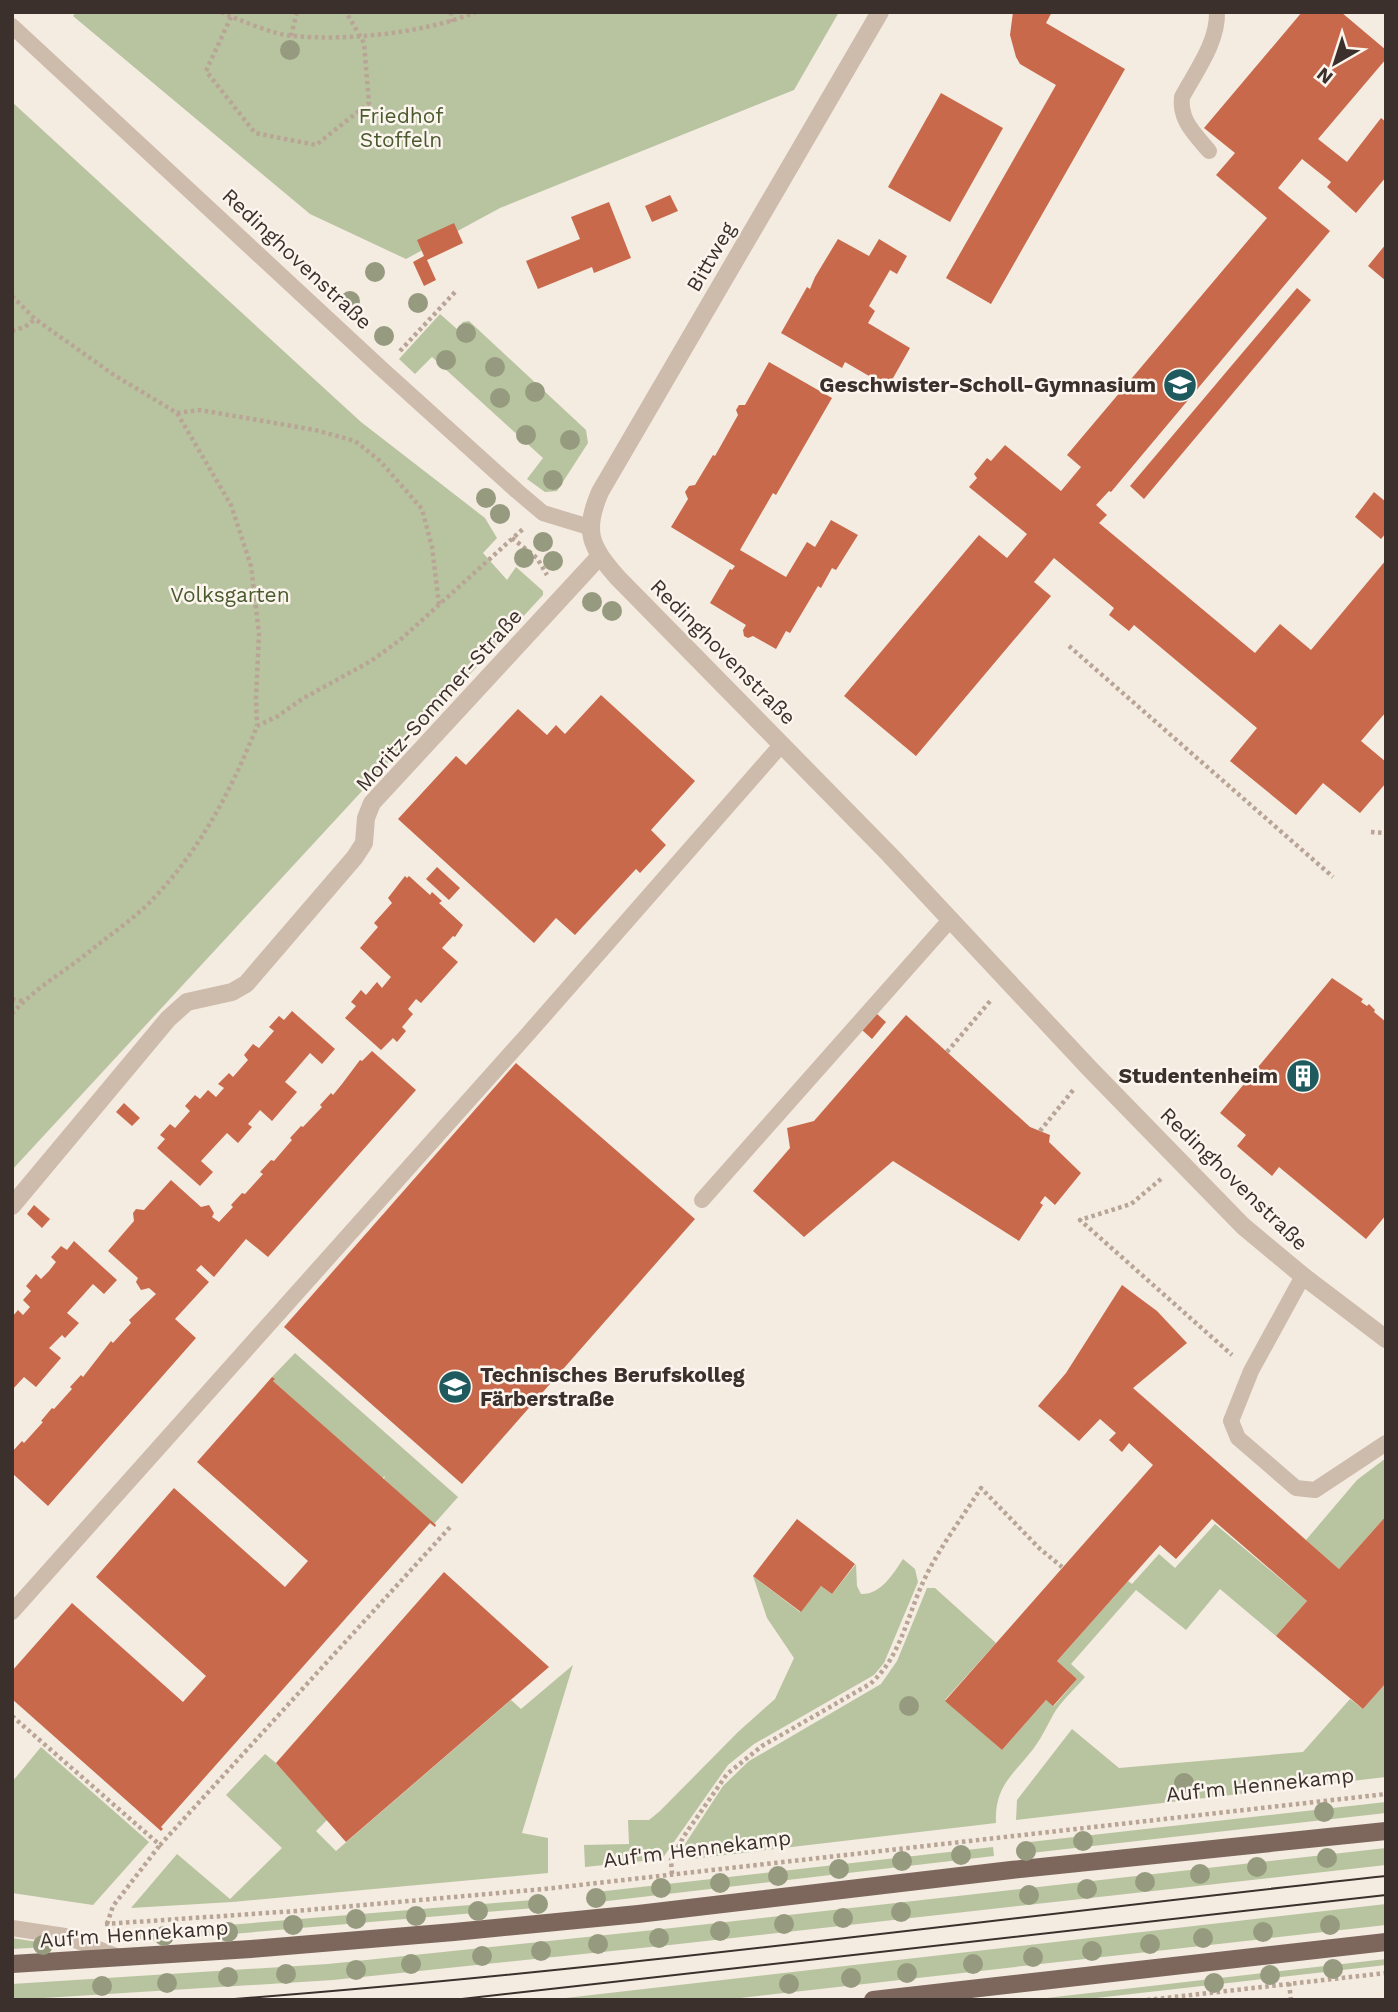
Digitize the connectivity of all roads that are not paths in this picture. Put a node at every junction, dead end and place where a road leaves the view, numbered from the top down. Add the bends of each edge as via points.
1 (880, 12) edge
2 (1217, 12) edge
3 (12, 26) edge
4 (1209, 151) dead end
5 (589, 527) junction
6 (599, 556) junction
7 (782, 744) junction
8 (950, 920) junction
9 (702, 1200) dead end
10 (12, 1206) edge
11 (1303, 1276) junction
12 (1386, 1339) edge
13 (1386, 1443) edge
14 (12, 1612) edge
15 (1386, 1831) edge
16 (12, 1928) edge
17 (1386, 1942) edge
18 (121, 1958) junction
19 (12, 1964) edge
20 (873, 2000) edge

1 - 5 street, Bittweg via 600,492
2 - 4 lane via 1214,37 1180,108
3 - 5 lane, Redinghovenstraße via 543,513
5 - 6 street, Redinghovenstraße
6 - 7 street, Redinghovenstraße
6 - 10 street, Moritz-Sommer-Straße via 372,803 364,843 355,857 246,984 232,992 187,1002 168,1019
7 - 8 street, Redinghovenstraße
7 - 14 lane
8 - 9 lane
8 - 11 street, Redinghovenstraße via 1180,1163 1243,1226
11 - 12 street, Redinghovenstraße
11 - 13 lane via 1251,1371 1231,1421 1234,1430 1296,1488 1315,1490
15 - 18 main road, Auf'm Hennekamp via 533,1924
16 - 18 lane via 65,1936
17 - 20 main road
18 - 19 main road, Auf'm Hennekamp

